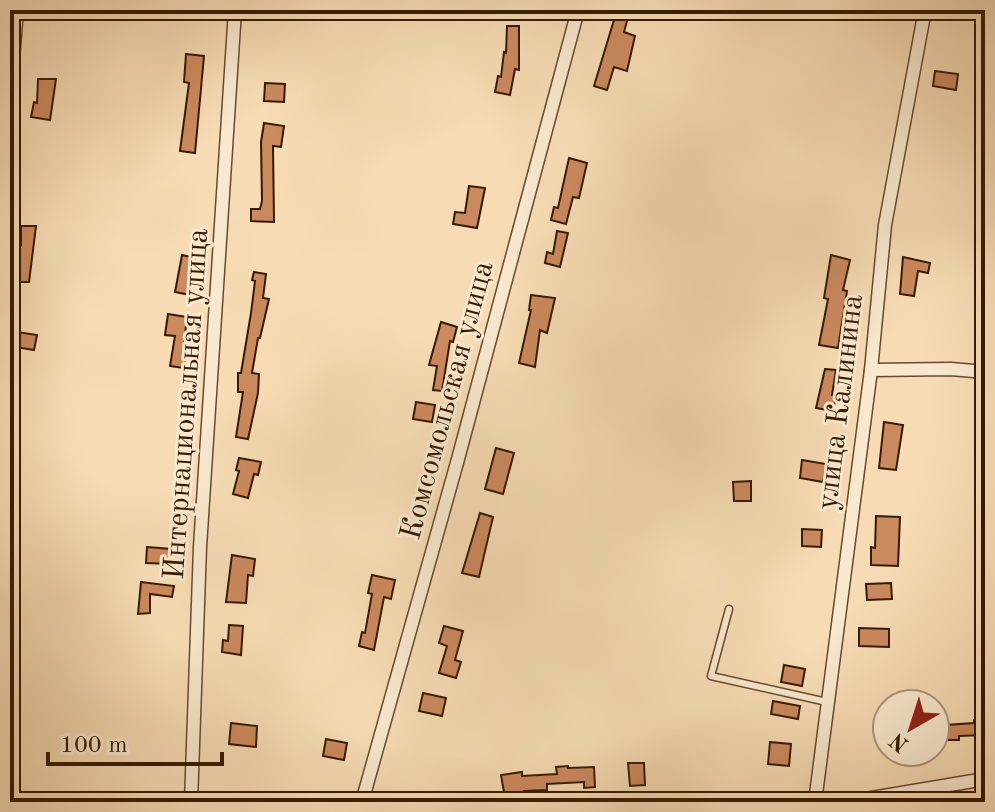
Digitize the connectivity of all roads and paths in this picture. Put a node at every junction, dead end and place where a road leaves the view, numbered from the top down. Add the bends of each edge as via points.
1 (17, 10) edge
2 (235, 10) edge
3 (578, 10) edge
4 (925, 10) edge
5 (12, 48) edge
6 (10, 96) edge
7 (871, 370) junction
8 (985, 372) edge
9 (729, 609) dead end
10 (827, 702) junction
11 (985, 779) edge
12 (191, 802) edge
13 (362, 802) edge
14 (815, 802) edge
15 (848, 802) edge

1 - 5 street
2 - 12 street, Интернациональная улица via 200,547
3 - 13 street, Комсомольская улица
4 - 7 street, улица Калинина via 885,225
5 - 6 street
7 - 8 street
7 - 10 street, улица Калинина
9 - 10 lane via 711,676
10 - 14 street, улица Калинина
11 - 15 street

